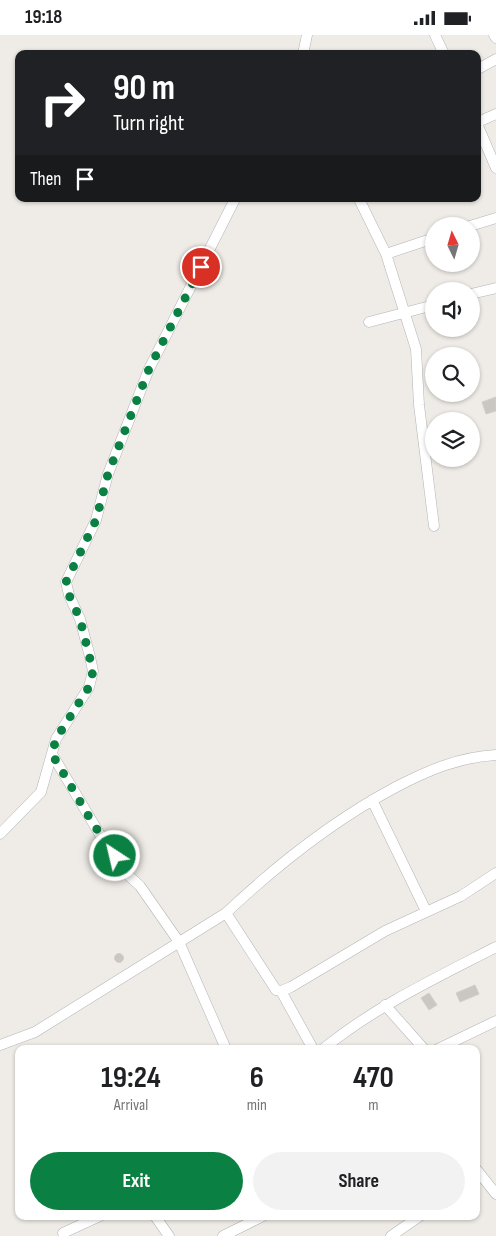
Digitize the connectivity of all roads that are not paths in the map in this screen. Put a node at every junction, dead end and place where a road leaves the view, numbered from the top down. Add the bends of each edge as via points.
1 (307, 35) edge
2 (435, 35) edge
3 (494, 35) edge
4 (496, 38) edge
5 (305, 50) edge
6 (442, 50) edge
7 (496, 59) edge
8 (481, 67) edge
9 (496, 114) edge
10 (481, 121) edge
11 (481, 133) edge
12 (496, 168) edge
13 (233, 202) edge
14 (361, 202) edge
15 (496, 218) edge
16 (480, 223) edge
17 (425, 241) edge
18 (386, 254) junction
19 (496, 288) edge
20 (480, 292) edge
21 (425, 307) edge
22 (405, 312) junction
23 (369, 322) dead end
24 (434, 527) dead end
25 (52, 754) junction
26 (496, 755) edge
27 (372, 800) junction
28 (2, 828) edge
29 (496, 873) edge
30 (426, 911) junction
31 (226, 913) junction
32 (179, 942) junction
33 (496, 947) edge
34 (280, 991) junction
35 (385, 1005) junction
36 (496, 1021) edge
37 (0, 1045) edge
38 (224, 1045) edge
39 (311, 1045) edge
40 (328, 1045) edge
41 (420, 1045) edge
42 (446, 1045) edge
43 (480, 1176) edge
44 (496, 1193) edge
45 (92, 1220) edge
46 (158, 1220) edge
47 (255, 1220) edge
48 (414, 1220) edge
49 (62, 1235) edge
50 (169, 1236) edge
51 (223, 1236) edge
52 (391, 1236) edge

1 - 5 street
2 - 6 street
3 - 4 street
7 - 8 street
9 - 10 street
11 - 12 street
13 - 25 street via 149,369 108,474 96,520 66,582 80,619 93,671 89,687 56,739
14 - 18 street
15 - 16 street
17 - 18 street
18 - 22 street
19 - 20 street
21 - 22 street
22 - 23 street
22 - 24 street via 417,356 419,405
25 - 28 street via 41,792
25 - 32 street via 102,838
26 - 27 street via 466,758 432,769
27 - 30 street
27 - 31 street via 312,839
29 - 30 street via 461,896
30 - 34 street
31 - 32 street
31 - 34 street via 276,991
32 - 37 street via 35,1032
32 - 38 street
33 - 35 street
34 - 39 street
35 - 40 street
35 - 41 street
36 - 42 street
43 - 44 street
45 - 49 street
46 - 50 street
47 - 51 street
48 - 52 street

